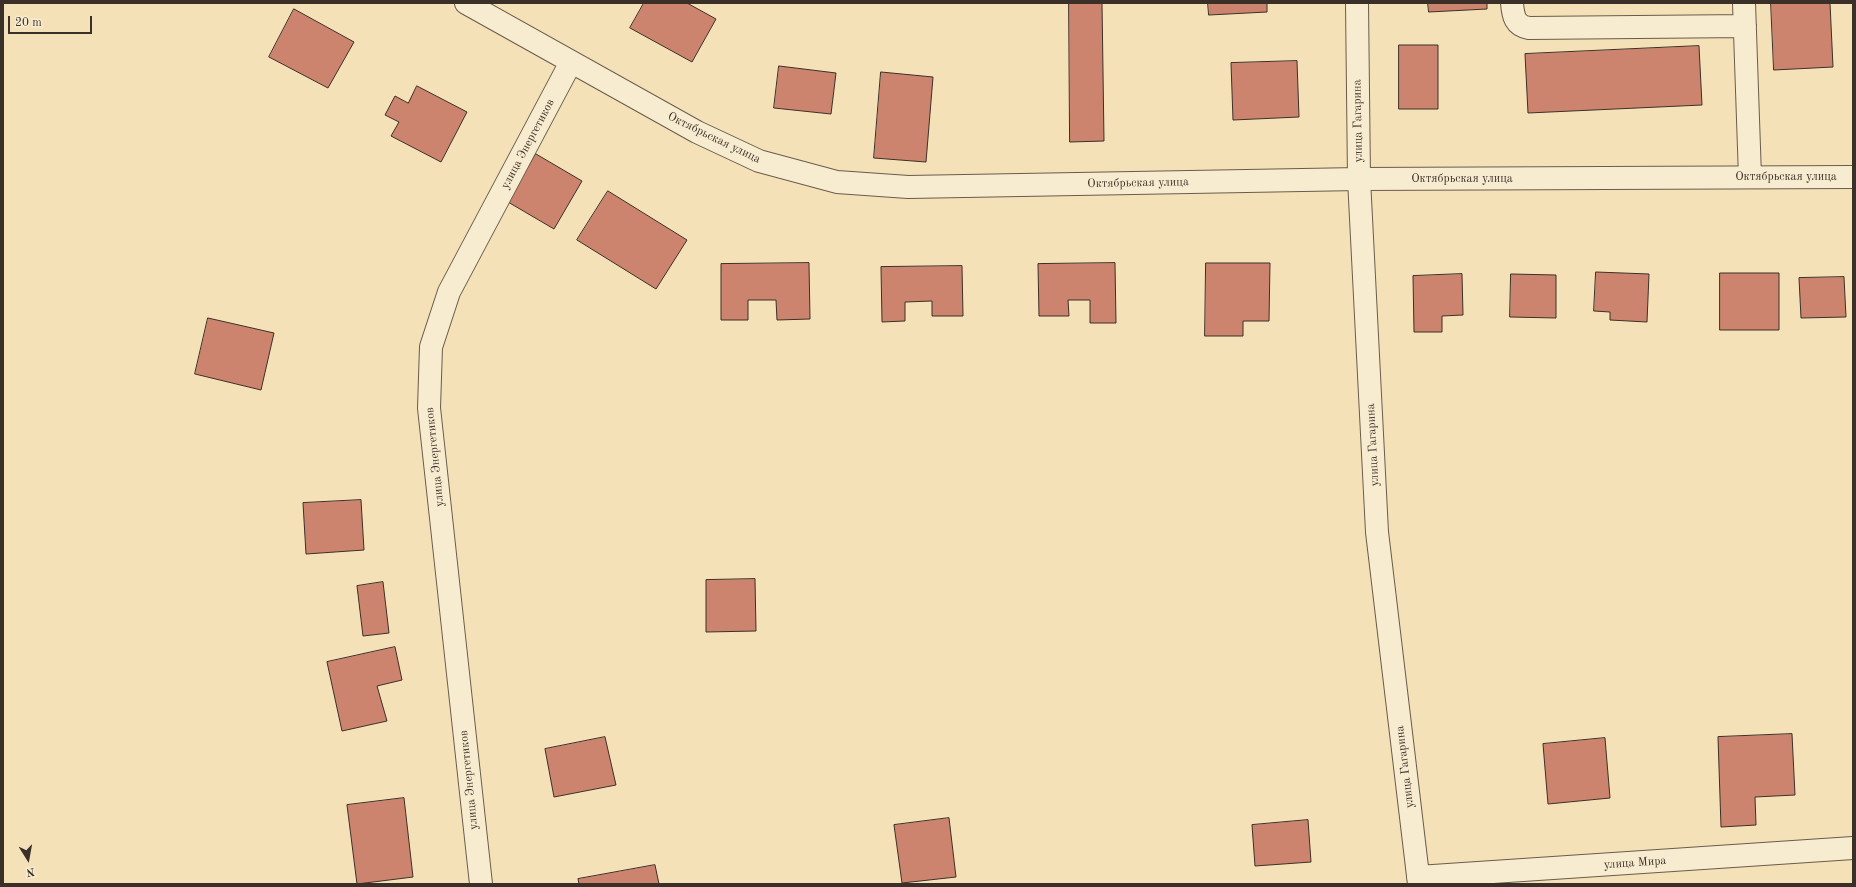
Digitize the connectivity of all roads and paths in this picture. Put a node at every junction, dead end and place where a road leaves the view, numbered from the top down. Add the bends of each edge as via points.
1 (466, 3) edge
2 (1357, 3) edge
3 (1512, 3) edge
4 (1730, 3) edge
5 (1744, 3) edge
6 (1745, 26) junction
7 (572, 62) junction
8 (1853, 176) edge
9 (1750, 177) junction
10 (1359, 180) junction
11 (1853, 848) edge
12 (1418, 881) edge
13 (481, 884) edge

1 - 7 street, Октябрьская улица
2 - 10 street, улица Гагарина
3 - 6 street via 1514,18 1523,27 1530,28
4 - 6 street
5 - 6 street
6 - 9 street
7 - 10 street, Октябрьская улица via 697,132 759,161 837,182 908,187
7 - 13 street, улица Энергетиков via 449,292 431,347 429,408
8 - 9 street, Октябрьская улица
9 - 10 street, Октябрьская улица
10 - 12 street, улица Гагарина via 1377,532
11 - 12 street, улица Мира

